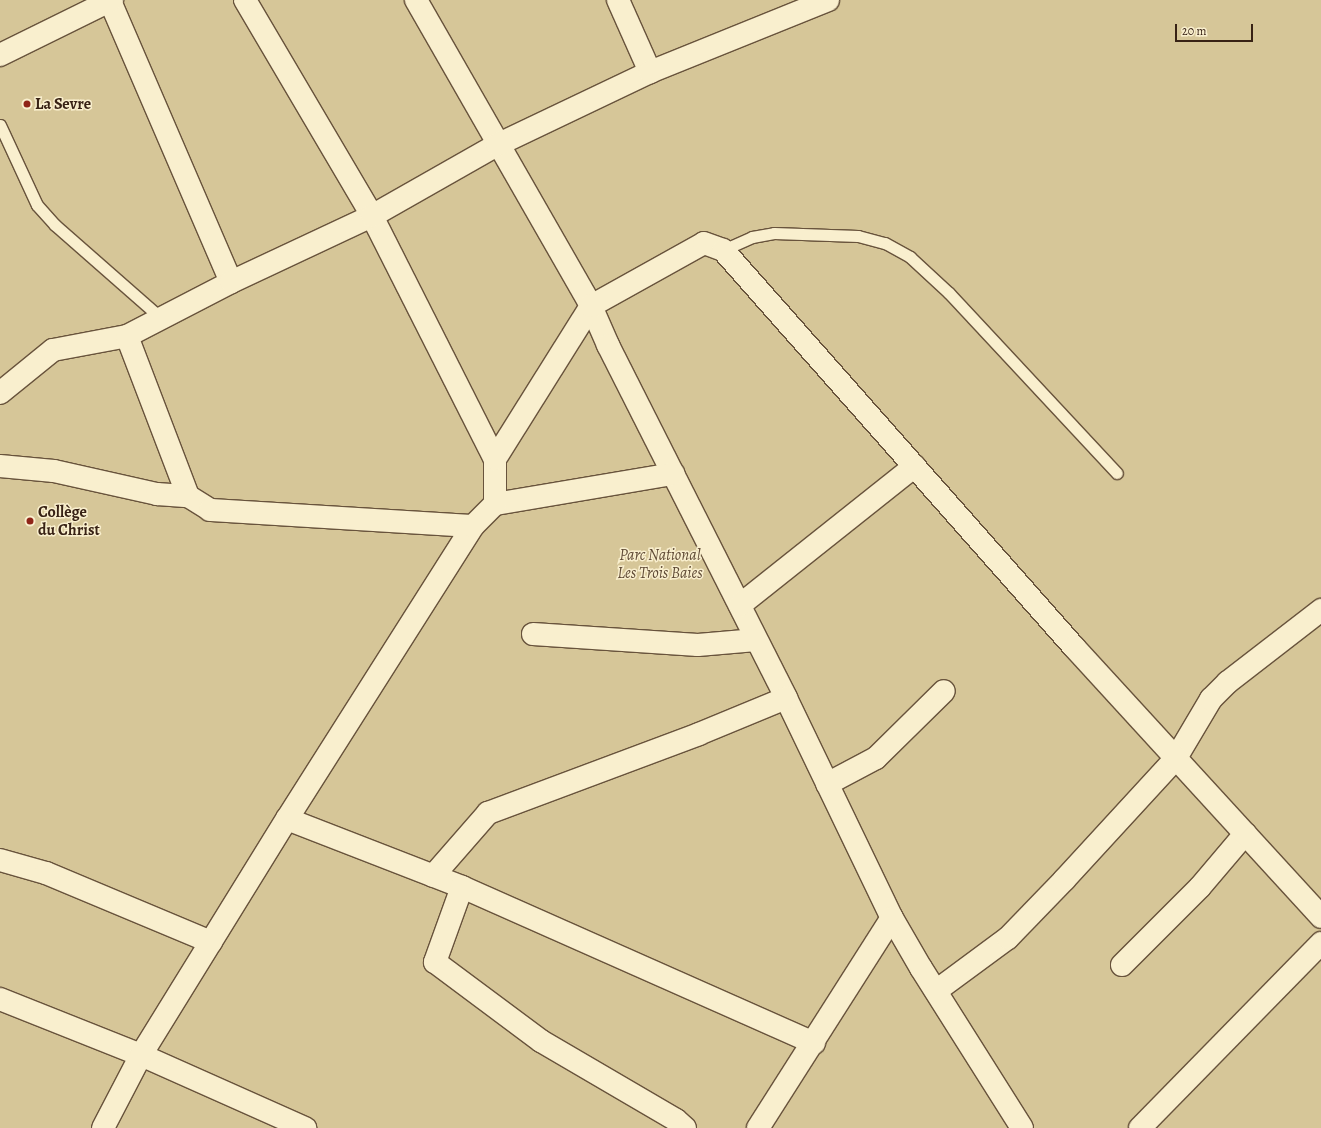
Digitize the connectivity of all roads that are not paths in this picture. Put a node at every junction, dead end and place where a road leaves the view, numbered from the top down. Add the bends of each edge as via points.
1 (245, 0) edge
2 (416, 0) edge
3 (618, 0) edge
4 (828, 0) edge
5 (111, 1) edge
6 (0, 55) edge
7 (650, 72) junction
8 (0, 125) edge
9 (497, 145) junction
10 (372, 216) junction
11 (724, 250) junction
12 (231, 282) junction
13 (591, 306) junction
14 (161, 318) junction
15 (127, 336) junction
16 (0, 393) edge
17 (495, 459) junction
18 (0, 465) edge
19 (915, 466) junction
20 (1116, 473) dead end
21 (673, 474) junction
22 (188, 496) junction
23 (495, 504) junction
24 (473, 526) junction
25 (740, 605) junction
26 (1321, 610) edge
27 (533, 634) dead end
28 (756, 640) junction
29 (944, 691) dead end
30 (786, 698) junction
31 (1176, 758) junction
32 (827, 784) junction
33 (287, 819) junction
34 (1245, 834) junction
35 (0, 860) edge
36 (433, 876) junction
37 (462, 887) junction
38 (1321, 917) edge
39 (892, 918) junction
40 (211, 942) junction
41 (1321, 943) edge
42 (1122, 965) dead end
43 (936, 991) junction
44 (0, 999) edge
45 (814, 1043) junction
46 (141, 1055) junction
47 (103, 1128) edge
48 (305, 1128) edge
49 (685, 1128) edge
50 (758, 1128) edge
51 (1022, 1128) edge
52 (1140, 1128) edge

1 - 10 street
2 - 9 street
3 - 7 street
4 - 7 street
5 - 6 street
5 - 12 street
7 - 9 street
8 - 14 lane via 37,205 55,225
9 - 10 street
9 - 13 street
10 - 12 street
10 - 17 street
11 - 13 street via 704,243
11 - 19 street
11 - 20 lane via 752,237 774,233 858,236 885,243 910,257 949,293
12 - 14 street
13 - 17 street
13 - 21 street
14 - 15 street
15 - 16 street via 53,350
15 - 22 street
17 - 23 street
18 - 22 street via 54,471 157,494
19 - 25 street
19 - 31 street via 1074,647
21 - 23 street
21 - 25 street
22 - 24 street via 210,510
23 - 24 street
24 - 33 street
25 - 28 street
26 - 31 street via 1228,682 1211,699
27 - 28 street via 698,645
28 - 30 street
29 - 32 street via 876,758
30 - 32 street
30 - 36 street via 700,734 488,813
31 - 34 street
31 - 43 street via 1008,938
32 - 39 street
33 - 36 street
33 - 40 street
34 - 38 street
34 - 42 street via 1200,887
35 - 40 street via 46,873
36 - 37 street
37 - 45 street
37 - 49 street via 435,962 541,1041 676,1120
39 - 43 street
39 - 45 street
40 - 46 street
41 - 52 street
43 - 51 street
44 - 46 street
45 - 50 street
46 - 47 street
46 - 48 street

